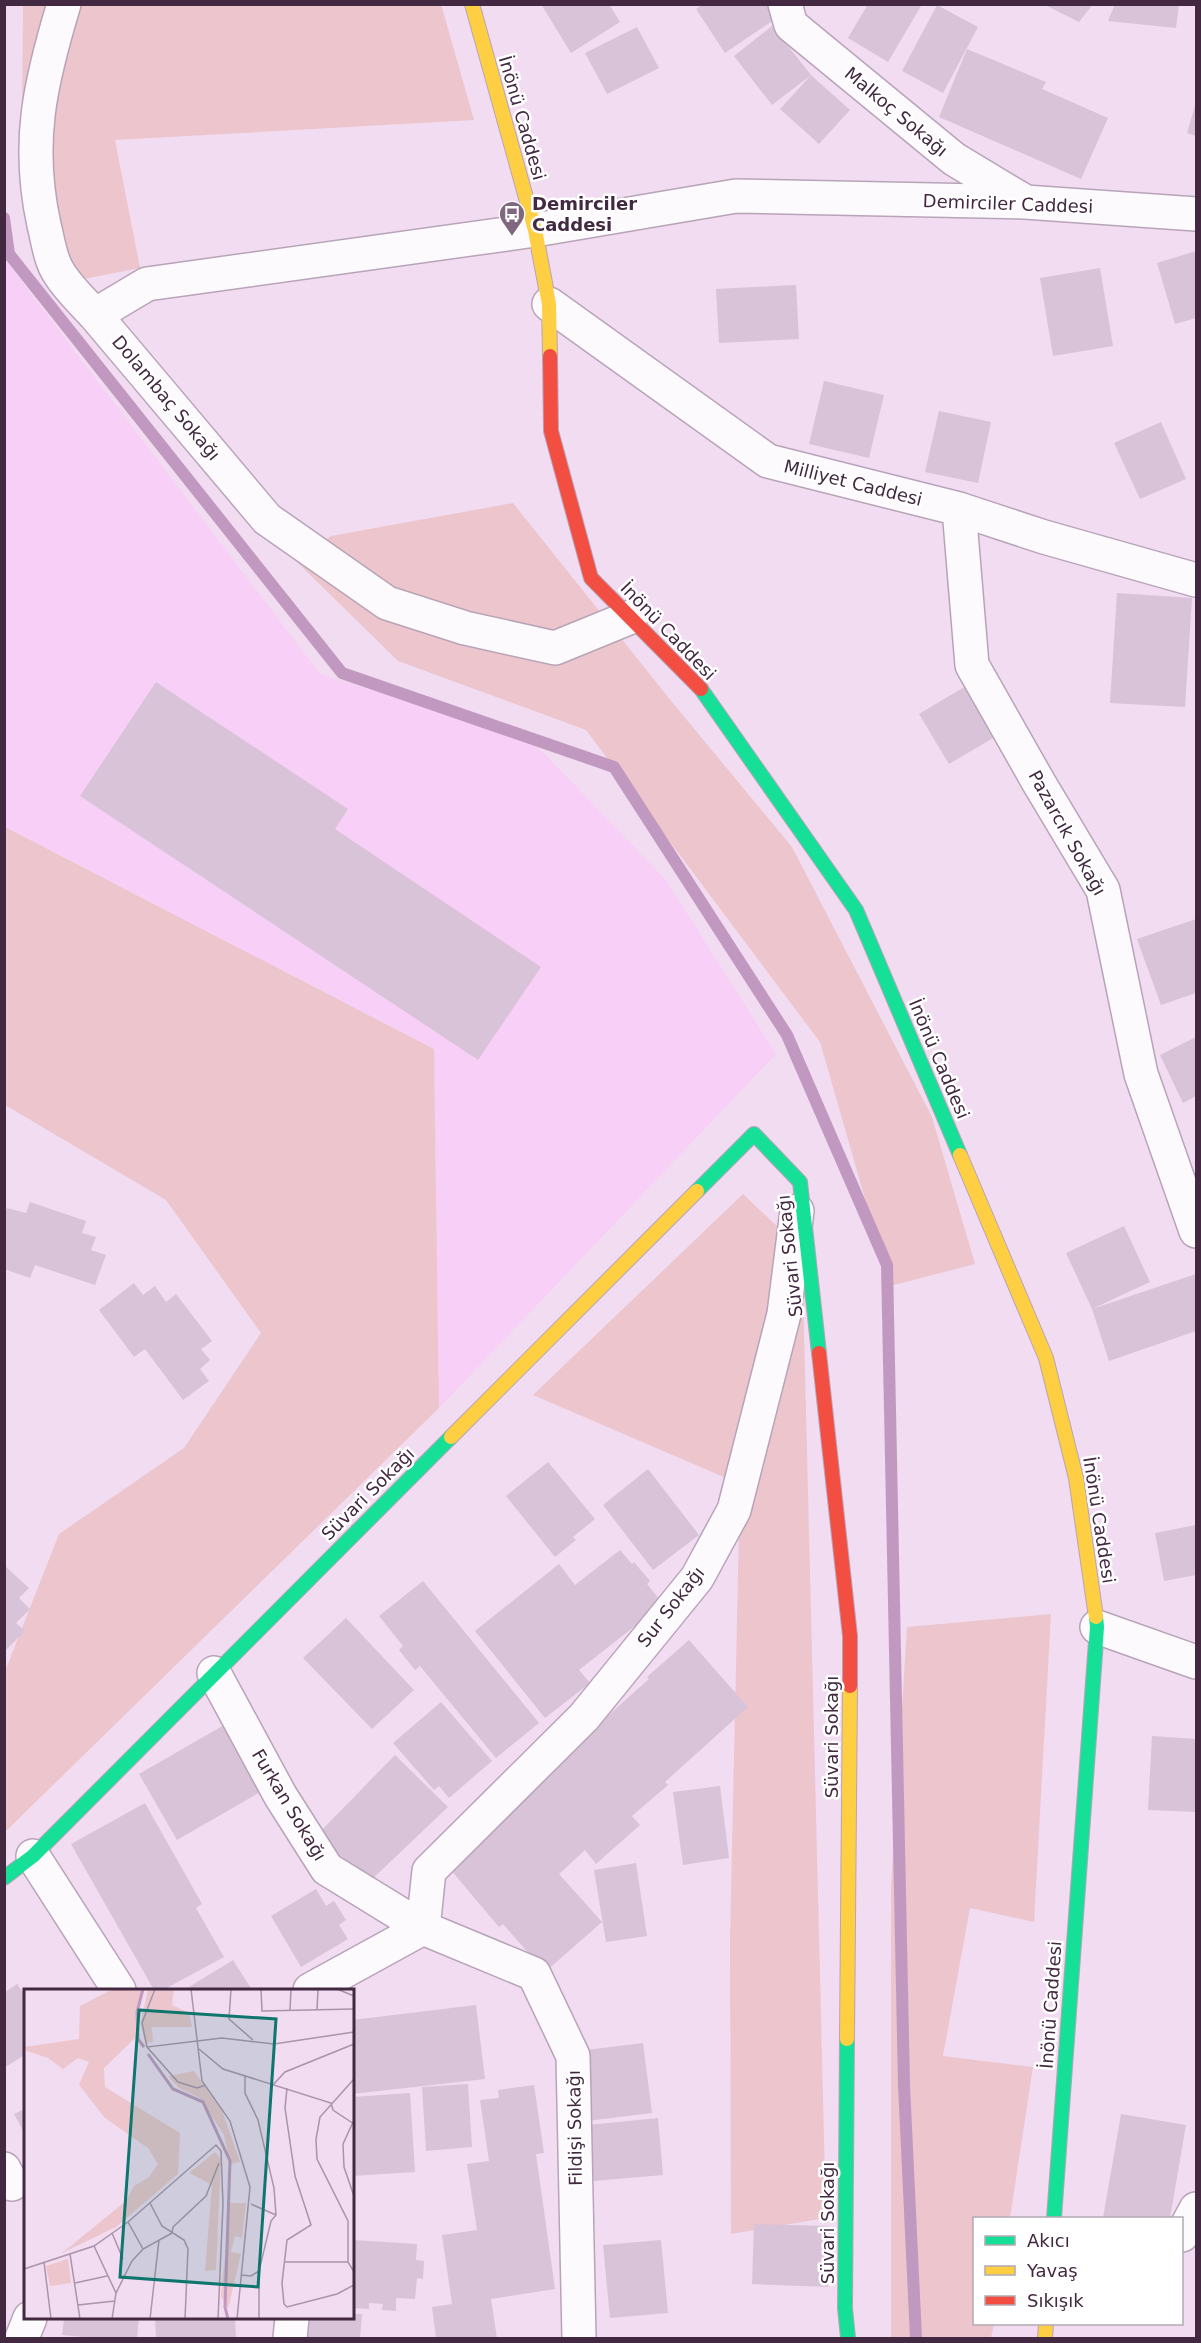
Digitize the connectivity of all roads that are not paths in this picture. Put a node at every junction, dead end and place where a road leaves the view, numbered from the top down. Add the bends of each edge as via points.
1 (64, 4) edge
2 (472, 4) edge
3 (785, 4) edge
4 (1026, 202) junction
5 (1197, 214) edge
6 (535, 230) junction
7 (549, 304) junction
8 (95, 315) junction
9 (959, 509) junction
10 (1197, 580) edge
11 (631, 617) junction
12 (800, 1182) junction
13 (1197, 1231) edge
14 (1097, 1627) junction
15 (1197, 1662) edge
16 (214, 1673) junction
17 (33, 1856) junction
18 (4, 1878) edge
19 (423, 1928) junction
20 (118, 1989) edge
21 (312, 1989) edge
22 (1197, 2209) edge
23 (1054, 2217) edge
24 (1183, 2233) edge
25 (30, 2319) edge
26 (292, 2319) edge
27 (22, 2338) edge
28 (290, 2338) edge
29 (579, 2338) edge
30 (848, 2338) edge

1 - 8 street, Dolambaç Sokağı via 37,115 36,165 40,205 58,273
2 - 6 street, İnönü Caddesi
3 - 4 street, Malkoç Sokağı via 791,25 945,152
4 - 5 street, Demirciler Caddesi
4 - 6 street, Demirciler Caddesi via 736,196
6 - 7 street, İnönü Caddesi
6 - 8 street via 147,284
7 - 9 street, Milliyet Caddesi via 768,461
7 - 11 street, İnönü Caddesi via 552,431 591,578
8 - 11 street, Dolambaç Sokağı via 267,519 387,603 465,628 555,648
9 - 10 street, Milliyet Caddesi
9 - 13 street, Pazarcık Sokağı via 972,665 1103,890 1141,1074
11 - 14 street, İnönü Caddesi via 697,684 856,910 1046,1358 1076,1478
12 - 16 street, Süvari Sokağı via 754,1134
12 - 19 street, Sur Sokağı via 784,1314 734,1510 697,1578 584,1717 429,1871
12 - 30 street, Süvari Sokağı via 850,1636 845,2308
14 - 15 street
14 - 23 street, İnönü Caddesi
16 - 17 street, Süvari Sokağı
16 - 19 street, Furkan Sokağı via 280,1795 327,1869
17 - 18 street, Süvari Sokağı
17 - 20 street
19 - 21 street
19 - 29 street, Fildişi Sokağı via 534,1974 573,2056
22 - 24 street
25 - 27 street
26 - 28 street

